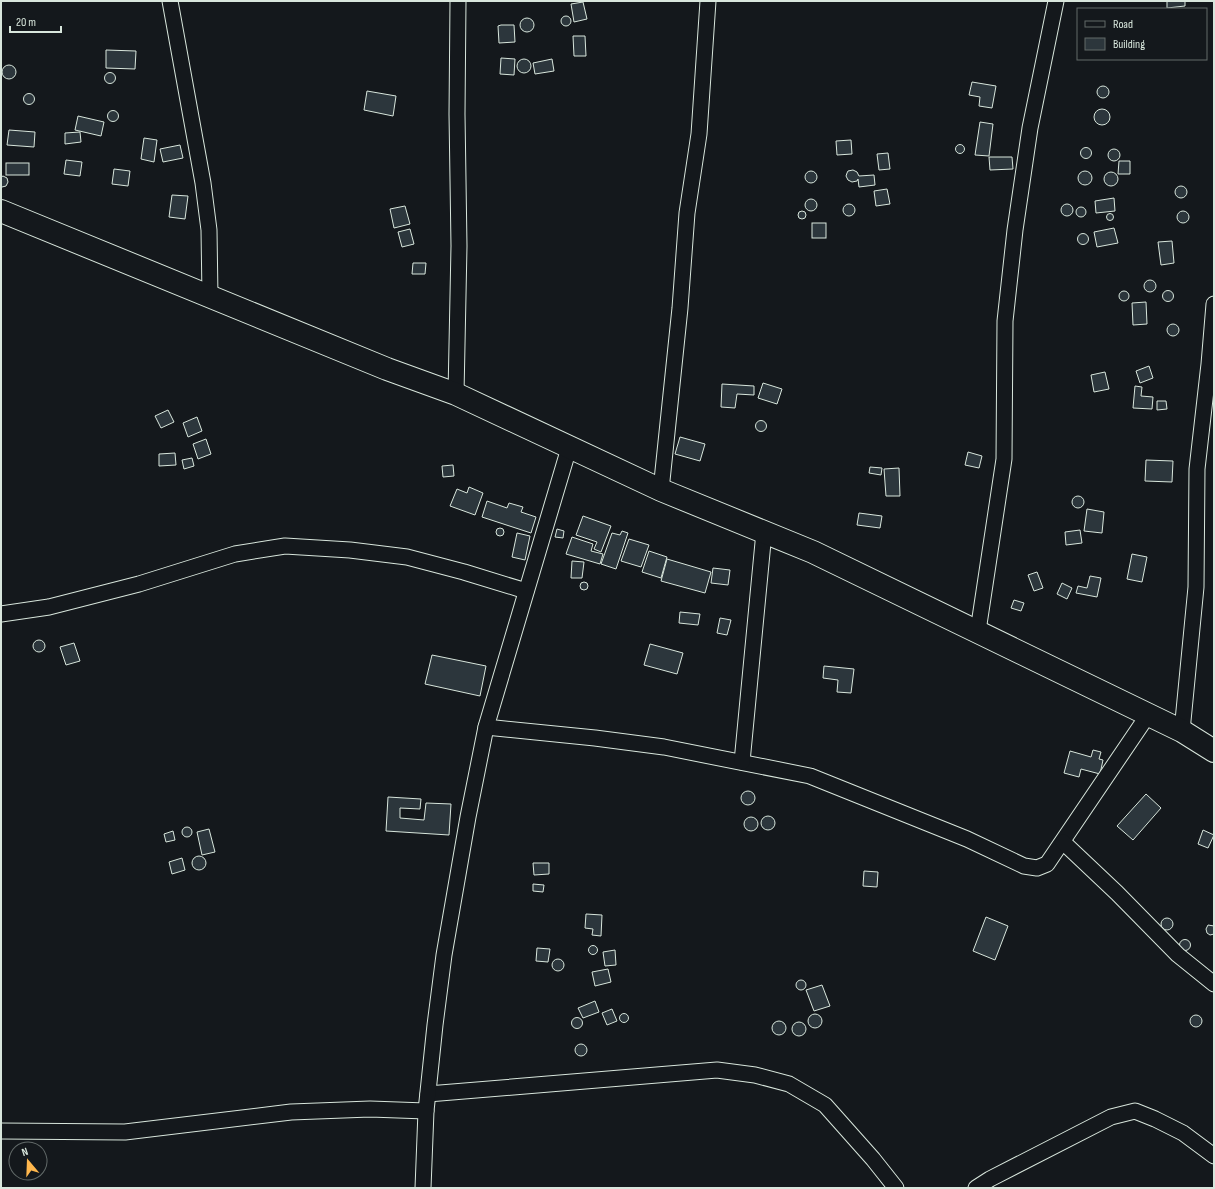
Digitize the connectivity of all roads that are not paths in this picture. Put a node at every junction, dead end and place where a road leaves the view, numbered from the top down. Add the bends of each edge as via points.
1 (170, 1) edge
2 (458, 1) edge
3 (708, 1) edge
4 (1056, 1) edge
5 (1, 211) edge
6 (210, 297) junction
7 (1214, 304) edge
8 (456, 394) junction
9 (569, 448) junction
10 (661, 490) junction
11 (764, 532) junction
12 (526, 591) junction
13 (1, 614) edge
14 (978, 631) junction
15 (1148, 715) junction
16 (486, 727) junction
17 (1182, 731) junction
18 (1214, 751) edge
19 (742, 762) junction
20 (1063, 842) junction
21 (1214, 984) edge
22 (428, 1094) junction
23 (426, 1111) junction
24 (1, 1131) edge
25 (1214, 1156) edge
26 (422, 1188) edge
27 (896, 1188) edge
28 (976, 1188) edge

1 - 6 street via 204,191 209,230
2 - 8 street via 459,246
3 - 10 street via 699,134 687,214 680,315
4 - 14 street via 1030,128 1015,230 1005,321 1004,459
5 - 6 main road
6 - 8 main road via 387,369
7 - 17 street via 1197,469 1196,587
8 - 9 main road
9 - 10 main road
9 - 12 street
10 - 11 main road
11 - 14 main road via 814,552
11 - 19 street
12 - 13 street via 407,557 285,546 235,554 139,584 49,606
12 - 16 street
14 - 15 main road
15 - 17 main road
15 - 20 street
16 - 19 street via 664,747
16 - 22 street via 444,955
17 - 18 main road
19 - 20 street via 810,776 967,839 1024,866 1037,868 1048,864
20 - 21 street via 1178,955
22 - 23 street
22 - 27 street via 717,1070 755,1075 789,1084 825,1105
23 - 24 street via 370,1109 291,1112 125,1132
23 - 26 street
25 - 28 street via 1182,1133 1155,1118 1135,1111 1111,1117

